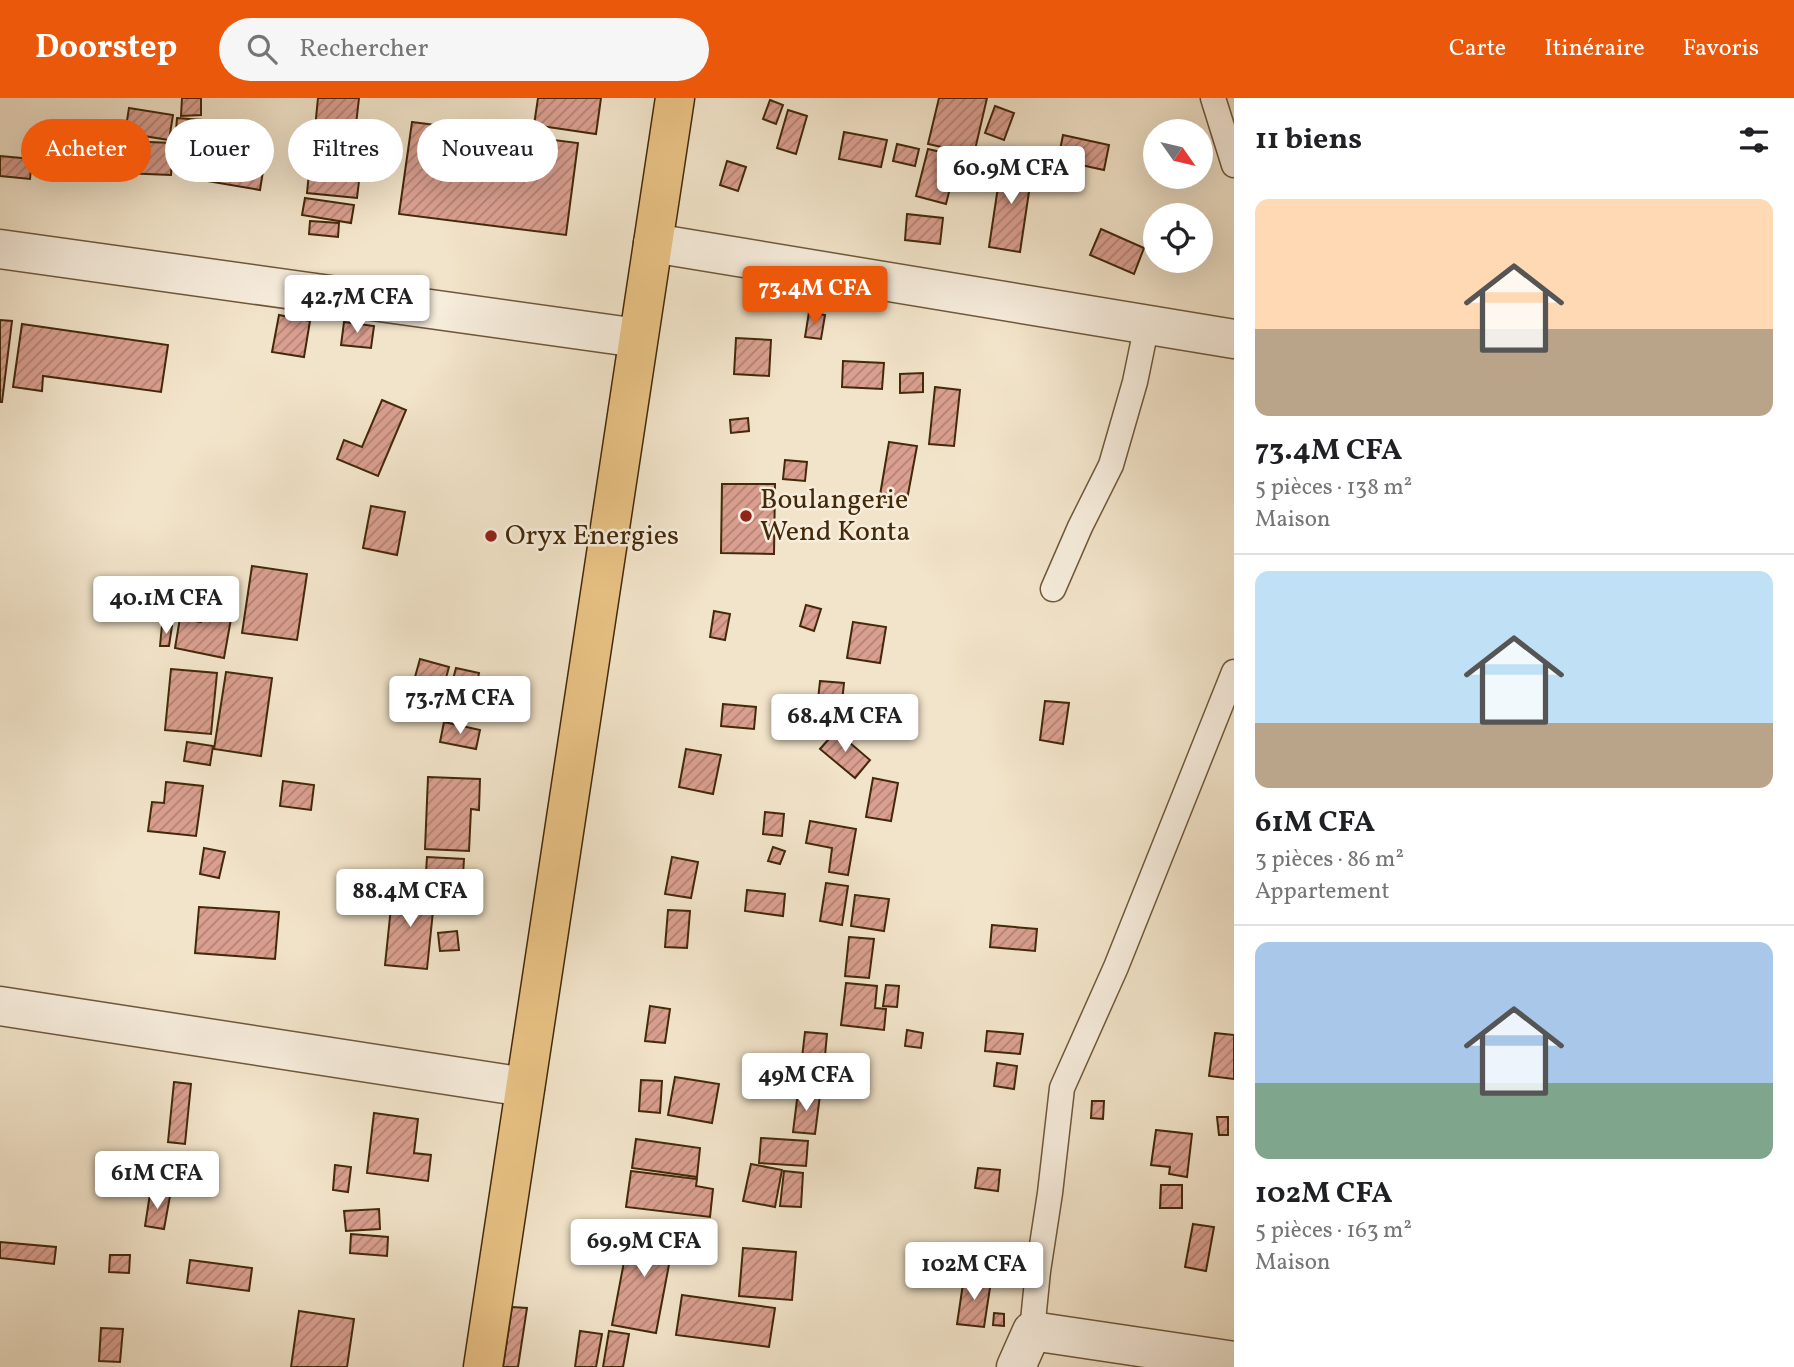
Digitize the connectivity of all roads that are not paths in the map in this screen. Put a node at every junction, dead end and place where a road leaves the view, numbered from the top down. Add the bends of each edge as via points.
1 (675, 98) edge
2 (1213, 98) edge
3 (1234, 165) edge
4 (653, 243) junction
5 (0, 249) edge
6 (1147, 324) junction
7 (638, 338) junction
8 (1234, 339) edge
9 (1053, 589) dead end
10 (1234, 672) edge
11 (0, 1006) edge
12 (525, 1087) junction
13 (1032, 1331) junction
14 (1234, 1361) edge
15 (482, 1367) edge
16 (1016, 1367) edge

1 - 4 highway
2 - 3 lane
4 - 6 street
4 - 7 highway
5 - 7 street
6 - 8 street
6 - 9 lane via 1111,465
7 - 12 highway
10 - 13 lane via 1116,967 1062,1088
11 - 12 street
12 - 15 highway
13 - 14 street
13 - 16 street

